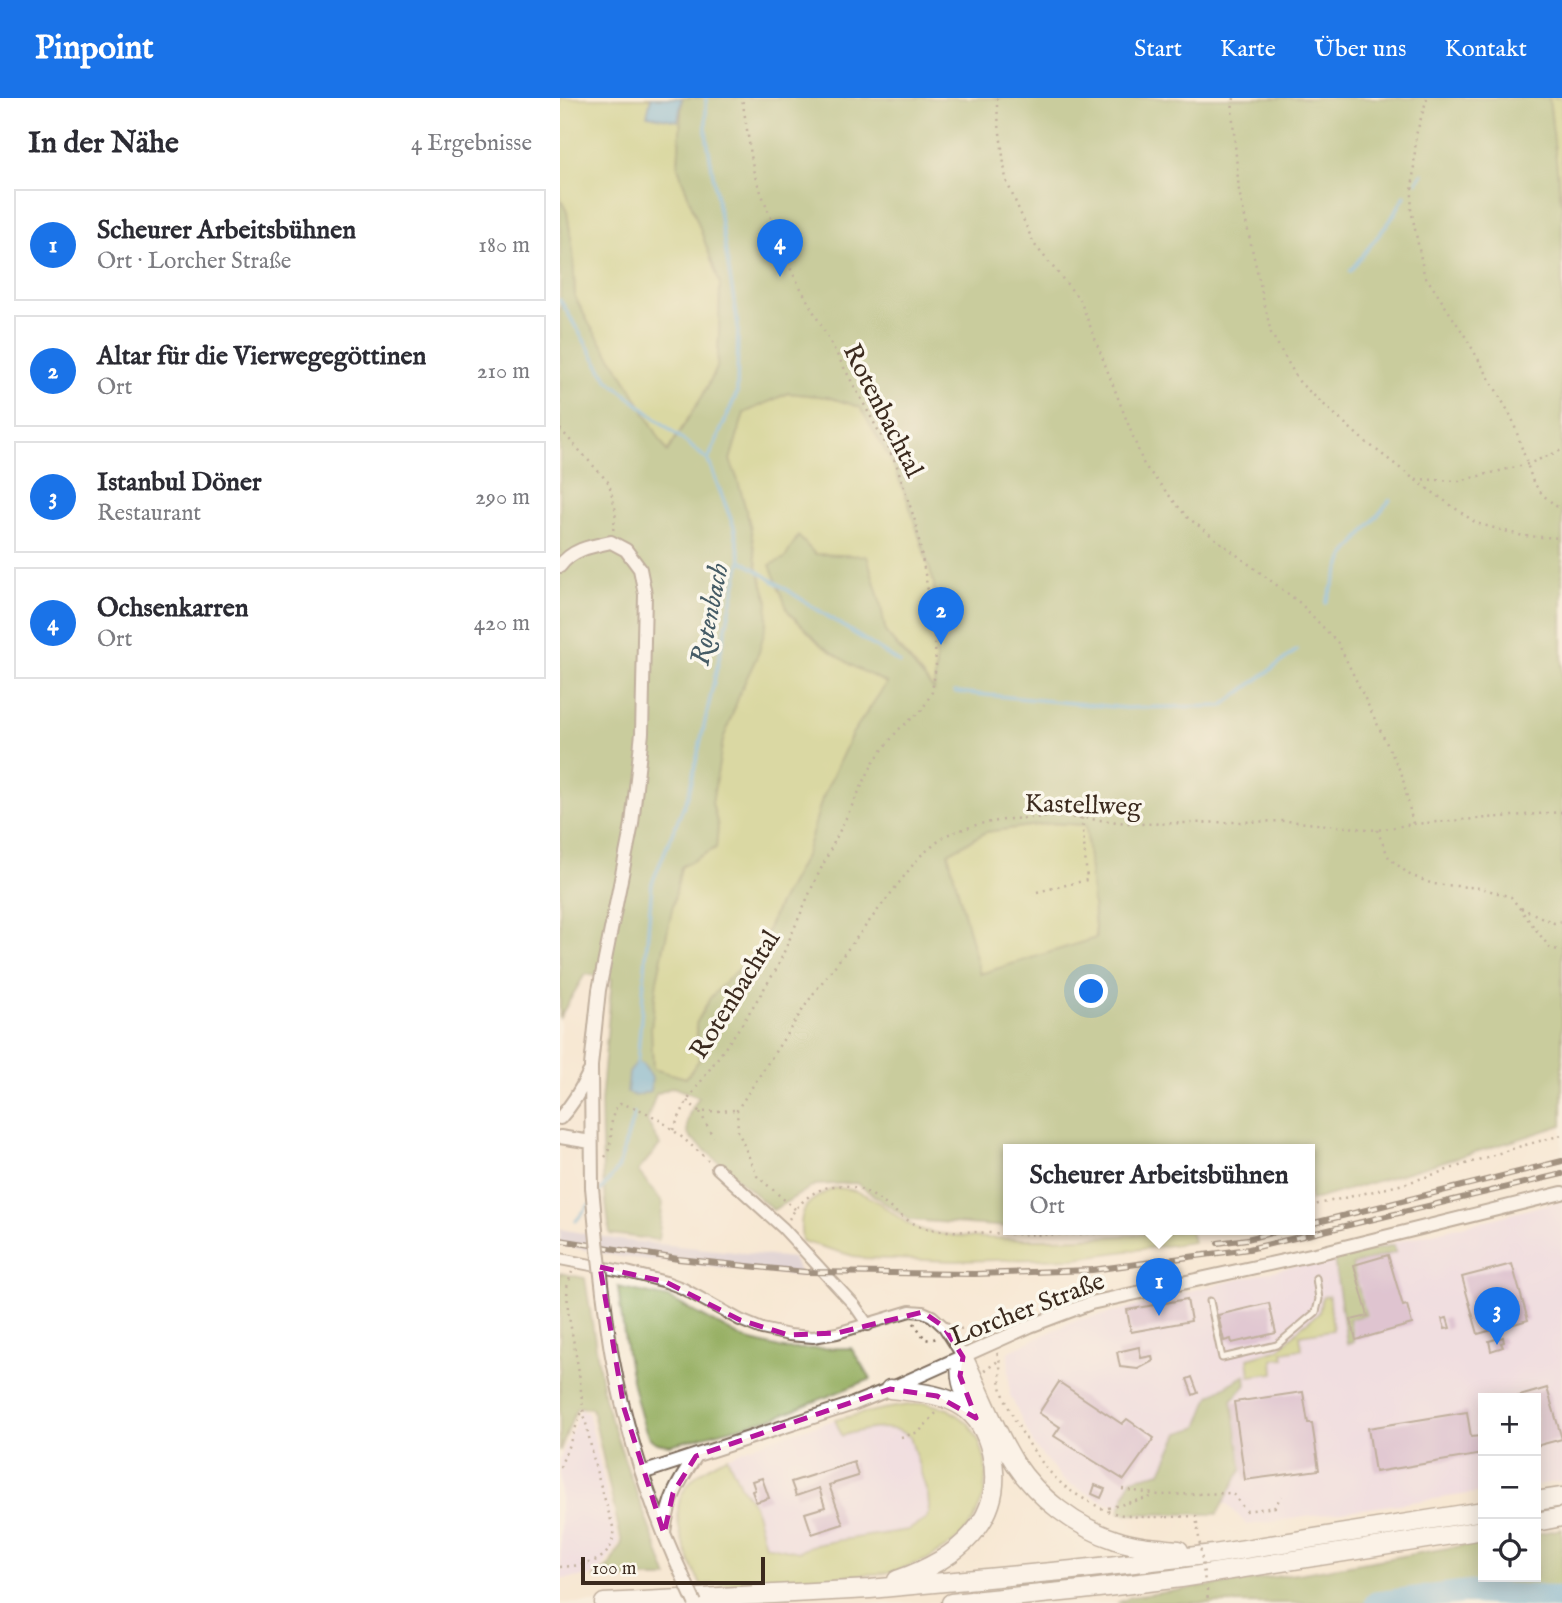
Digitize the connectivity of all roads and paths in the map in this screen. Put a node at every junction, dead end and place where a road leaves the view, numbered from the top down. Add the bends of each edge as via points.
1 (742, 98) edge
2 (997, 98) edge
3 (1234, 98) edge
4 (1427, 98) edge
5 (560, 429) edge
6 (1562, 450) edge
7 (1528, 464) junction
8 (1413, 479) junction
9 (1562, 511) edge
10 (1562, 538) edge
11 (611, 542) junction
12 (560, 566) edge
13 (1562, 812) edge
14 (1082, 818) junction
15 (1413, 824) junction
16 (1377, 830) junction
17 (1037, 892) dead end
18 (1518, 906) junction
19 (1562, 921) edge
20 (1562, 951) edge
21 (591, 1066) junction
22 (687, 1101) junction
23 (737, 1110) junction
24 (700, 1112) junction
25 (560, 1118) edge
26 (673, 1130) junction
27 (1562, 1135) edge
28 (560, 1137) edge
29 (713, 1137) dead end
30 (591, 1142) junction
31 (591, 1158) junction
32 (717, 1168) joint
33 (1562, 1193) edge
34 (1315, 1205) edge
35 (795, 1209) junction
36 (783, 1228) junction
37 (1003, 1234) edge
38 (560, 1259) edge
39 (576, 1262) junction
40 (1316, 1278) dead end
41 (1210, 1301) dead end
42 (910, 1320) dead end
43 (868, 1325) junction
44 (949, 1334) junction
45 (992, 1344) junction
46 (963, 1357) junction
47 (890, 1389) junction
48 (583, 1409) junction
49 (976, 1419) junction
50 (696, 1456) junction
51 (560, 1467) edge
52 (642, 1473) junction
53 (1122, 1489) dead end
54 (1159, 1495) junction
55 (1282, 1496) dead end
56 (1562, 1497) edge
57 (1541, 1501) edge
58 (1104, 1509) junction
59 (1478, 1512) edge
60 (1562, 1517) edge
61 (1541, 1521) edge
62 (1478, 1531) edge
63 (664, 1534) junction
64 (1214, 1554) junction
65 (560, 1567) edge
66 (870, 1589) junction
67 (604, 1603) edge
68 (695, 1603) edge
69 (951, 1603) edge
70 (1209, 1603) edge

1 - 22 path, Rotenbachtal via 754,174 792,272 896,463 916,524 934,624 936,666 932,692 922,710 898,730 874,761 777,968
2 - 15 path via 1006,180 1034,244 1080,300 1144,465 1187,517 1300,603 1338,643 1402,775
3 - 8 path via 1239,191 1271,333 1300,383
4 - 7 path via 1416,135 1411,209 1424,274 1512,418
5 - 11 path via 609,483 616,512
6 - 7 path
7 - 8 path via 1459,481
7 - 9 path via 1533,482
8 - 10 path via 1476,523 1523,536
11 - 12 street via 584,548 566,557
11 - 21 street via 626,550 640,569 645,594 642,733 632,824 599,989
13 - 15 path, Kastellweg
14 - 16 path, Kastellweg via 1138,824 1287,821
14 - 17 path via 1087,880
14 - 23 path, Kastellweg via 979,824 946,835 919,857 813,994
15 - 16 path, Kastellweg
16 - 18 path via 1389,858 1410,875 1433,884 1481,888 1511,897
18 - 19 path via 1554,923
18 - 20 path via 1550,948
21 - 25 street via 581,1091
21 - 30 street
22 - 24 path
22 - 26 path, Rotenbachtal
23 - 24 path
23 - 35 path via 738,1131 757,1176
24 - 29 path
26 - 31 path via 643,1110 620,1104 613,1112 608,1153 604,1158
26 - 32 path
27 - 34 path via 1404,1184
28 - 30 street
30 - 31 street
31 - 52 street, bridge via 612,1355
32 - 36 street
33 - 45 street, Lorcher Straße via 1324,1252 1098,1301
35 - 36 path
35 - 37 path via 819,1191 851,1186 911,1223
36 - 43 street
38 - 39 street
39 - 43 street via 666,1282 776,1333 813,1337
39 - 48 path via 566,1287
40 - 41 lane via 1317,1312 1277,1345 1222,1358
42 - 44 path via 925,1339
43 - 44 street via 910,1311 923,1312
44 - 45 path via 964,1328 985,1331
44 - 46 street
45 - 46 street, Lorcher Straße
45 - 58 path via 1000,1360 1001,1388 1039,1459 1062,1485
46 - 47 street, Lorcher Straße
46 - 49 highway via 960,1377
46 - 64 highway via 1016,1464 1058,1509 1118,1541
47 - 49 highway via 937,1396 965,1408
47 - 50 street, Lorcher Straße
48 - 51 path
48 - 65 path via 614,1537 601,1558
49 - 66 highway via 994,1463 994,1490 983,1520 944,1559
50 - 52 street, Lorcher Straße
50 - 63 street via 673,1493
52 - 63 street
53 - 54 path
54 - 55 path via 1232,1493 1246,1511 1275,1507
54 - 58 path
56 - 57 highway
58 - 70 path, bridge via 1136,1517 1196,1516
59 - 64 highway
60 - 61 highway
62 - 69 highway via 1181,1578
63 - 68 street, bridge
64 - 66 highway
66 - 67 highway

